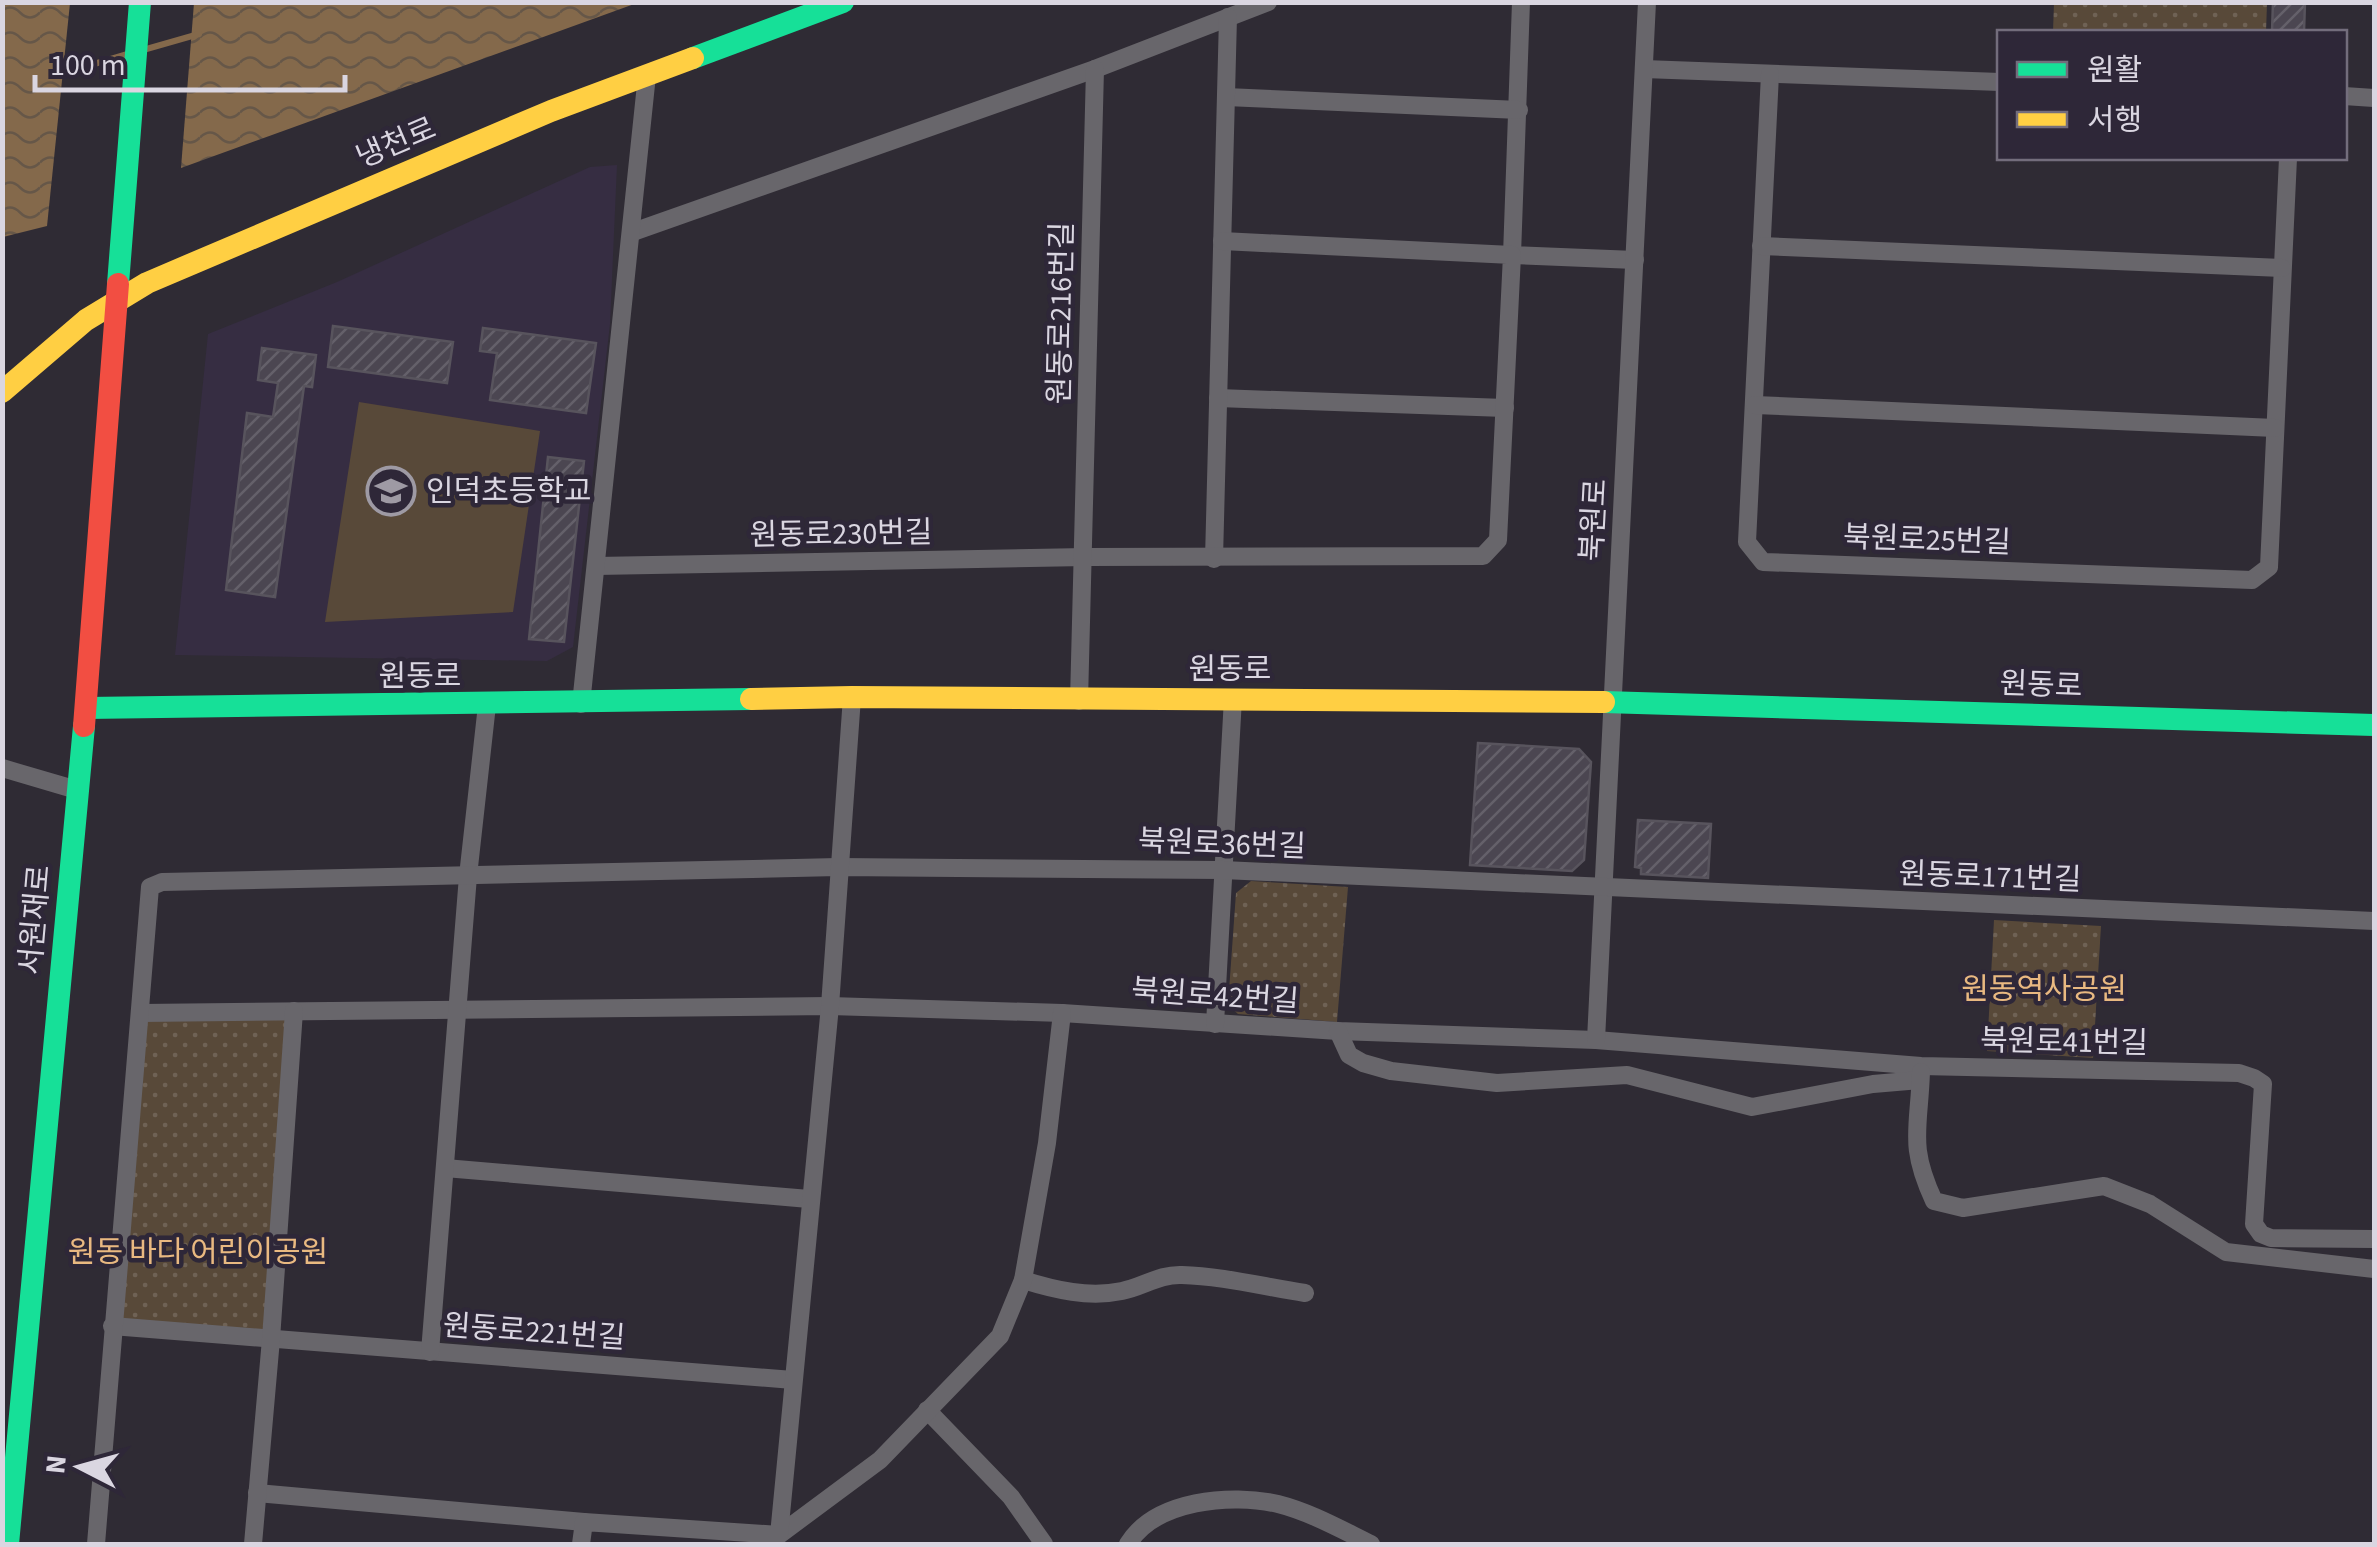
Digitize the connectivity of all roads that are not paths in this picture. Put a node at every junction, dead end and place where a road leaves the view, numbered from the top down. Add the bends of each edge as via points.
1 (140, 2) edge
2 (843, 2) edge
3 (1268, 2) edge
4 (1521, 2) edge
5 (1646, 2) edge
6 (1228, 16) junction
7 (1095, 69) junction
8 (1644, 69) junction
9 (1770, 74) junction
10 (647, 75) junction
11 (1997, 82) edge
12 (2347, 96) edge
13 (1226, 98) junction
14 (2374, 98) edge
15 (1518, 110) junction
16 (2288, 160) edge
17 (633, 232) junction
18 (1222, 241) junction
19 (1761, 246) junction
20 (1512, 256) junction
21 (1635, 260) junction
22 (2282, 268) junction
23 (115, 300) junction
24 (2, 392) edge
25 (1218, 398) junction
26 (1755, 404) junction
27 (1505, 408) junction
28 (2276, 428) junction
29 (1085, 557) junction
30 (1214, 558) junction
31 (596, 566) junction
32 (852, 697) junction
33 (1233, 698) junction
34 (1079, 701) junction
35 (1613, 702) junction
36 (581, 704) junction
37 (487, 705) junction
38 (86, 708) junction
39 (2374, 725) edge
40 (2, 768) edge
41 (77, 790) junction
42 (838, 866) junction
43 (1224, 870) junction
44 (468, 876) junction
45 (1604, 888) junction
46 (2374, 921) edge
47 (830, 1006) junction
48 (458, 1009) junction
49 (294, 1012) junction
50 (141, 1013) junction
51 (1062, 1014) junction
52 (1215, 1024) junction
53 (1338, 1032) junction
54 (1596, 1040) junction
55 (1920, 1073) junction
56 (445, 1168) junction
57 (809, 1199) junction
58 (2374, 1239) edge
59 (2374, 1269) edge
60 (1023, 1280) junction
61 (1305, 1292) dead end
62 (112, 1326) junction
63 (272, 1339) junction
64 (430, 1352) junction
65 (793, 1380) junction
66 (927, 1410) junction
67 (257, 1493) junction
68 (584, 1522) junction
69 (779, 1535) junction
70 (8, 1544) edge
71 (96, 1544) edge
72 (253, 1544) edge
73 (581, 1544) edge
74 (1044, 1544) edge
75 (1128, 1544) edge
76 (1371, 1544) edge

1 - 23 street, 서원재로
2 - 10 street, 냉천로
3 - 6 street
4 - 15 street
5 - 8 street, 북원로
6 - 7 street
6 - 13 street
7 - 17 street
7 - 29 street, 원동로216번길
8 - 9 street
8 - 21 street, 북원로
9 - 11 street
9 - 19 street, 북원로25번길
10 - 17 street
10 - 23 street, 냉천로 via 453,151
12 - 14 street
13 - 15 street
13 - 18 street
15 - 20 street
16 - 22 street
17 - 31 street
18 - 20 street
18 - 25 street
19 - 22 street
19 - 26 street, 북원로25번길
20 - 21 street
20 - 27 street
21 - 35 street, 북원로
22 - 28 street
23 - 24 street, 냉천로
23 - 38 street, 서원재로
25 - 27 street
25 - 30 street
26 - 28 street
26 - 28 street, 북원로25번길 via 1747,542 1763,562 2252,580 2269,567
27 - 30 street via 1498,540 1483,556
29 - 30 street
29 - 31 street, 원동로230번길
29 - 34 street, 원동로216번길
31 - 36 street
32 - 34 street, 원동로
32 - 36 street, 원동로
32 - 42 street
33 - 34 street, 원동로
33 - 35 street, 원동로
33 - 43 street
35 - 39 street, 원동로
35 - 45 street, 북원로
36 - 37 street, 원동로
37 - 38 street, 원동로
37 - 44 street
38 - 41 street, 서원재로
40 - 41 street
41 - 70 street, 서원재로
42 - 43 street, 북원로36번길
42 - 44 street
42 - 47 street
43 - 45 street, 북원로36번길
43 - 52 street
44 - 48 street
44 - 50 street via 150,887
45 - 46 street, 원동로171번길
45 - 54 street, 북원로
47 - 48 street
47 - 51 street, 북원로42번길
47 - 57 street
48 - 49 street
48 - 56 street
49 - 50 street
49 - 63 street
50 - 62 street
51 - 52 street, 북원로42번길
51 - 60 street
52 - 53 street, 북원로42번길
53 - 54 street, 북원로42번길
53 - 55 street via 1349,1055 1391,1071 1497,1083 1627,1075 1752,1107
54 - 55 street, 북원로41번길
55 - 58 street, 북원로41번길 via 2254,1078 2262,1084 2254,1224 2261,1234
55 - 59 street via 1914,1139 1934,1201 1963,1208 2104,1186 2150,1204 2226,1252
56 - 57 street
56 - 64 street
57 - 65 street
60 - 61 street via 1094,1293 1184,1274
60 - 66 street via 1000,1336
62 - 63 street, 원동로221번길
62 - 71 street
63 - 64 street, 원동로221번길
63 - 67 street
64 - 65 street, 원동로221번길
65 - 69 street
66 - 69 street via 880,1460
66 - 74 street via 1012,1497
67 - 68 street
67 - 72 street
68 - 69 street
68 - 73 street
75 - 76 street via 1164,1514 1209,1500 1276,1503

